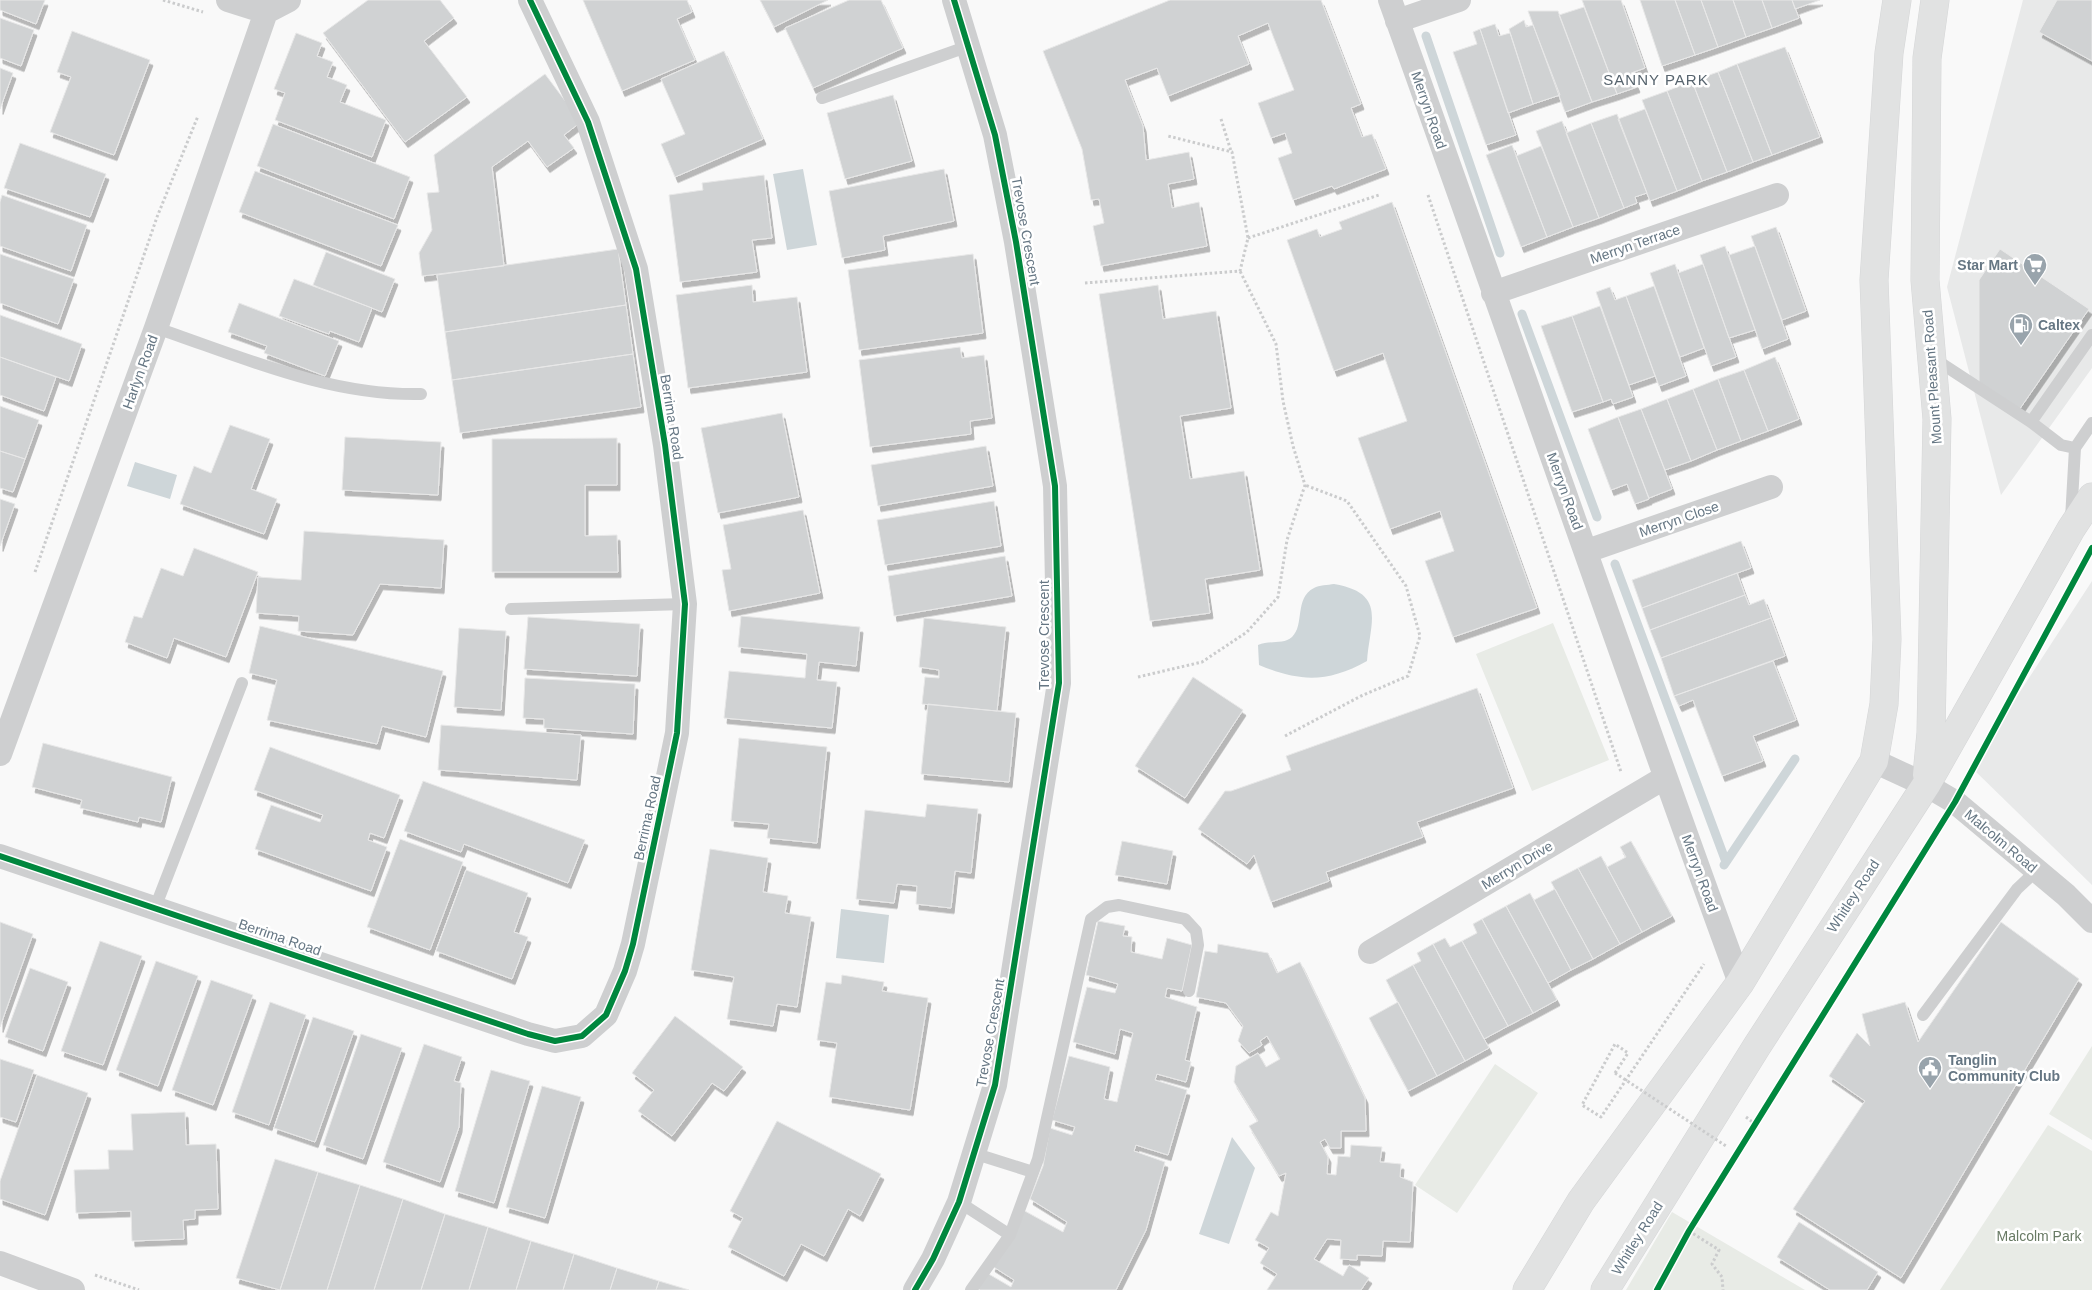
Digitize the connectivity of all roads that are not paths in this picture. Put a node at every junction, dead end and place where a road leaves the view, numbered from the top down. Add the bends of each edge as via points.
1 (228, 0) edge
2 (290, 0) edge
3 (530, 0) edge
4 (954, 0) edge
5 (1459, 0) edge
6 (1898, 0) edge
7 (1935, 0) edge
8 (1394, 10) edge
9 (266, 12) junction
10 (969, 46) junction
11 (822, 98) dead end
12 (1778, 195) dead end
13 (1493, 293) junction
14 (156, 328) junction
15 (2092, 335) edge
16 (1932, 357) junction
17 (421, 394) dead end
18 (2031, 422) junction
19 (2092, 423) edge
20 (2076, 448) junction
21 (1771, 487) dead end
22 (2092, 497) edge
23 (2071, 529) junction
24 (1587, 551) junction
25 (685, 604) junction
26 (511, 609) dead end
27 (242, 683) dead end
28 (0, 754) edge
29 (1874, 761) junction
30 (1664, 778) junction
31 (1926, 785) junction
32 (0, 856) edge
33 (2036, 871) junction
34 (155, 908) junction
35 (2092, 922) edge
36 (1370, 952) dead end
37 (1740, 982) junction
38 (1189, 991) dead end
39 (1923, 1015) dead end
40 (976, 1154) junction
41 (1033, 1172) junction
42 (959, 1202) junction
43 (1010, 1235) junction
44 (0, 1263) edge
45 (73, 1290) edge
46 (915, 1290) edge
47 (972, 1290) edge
48 (1527, 1290) edge
49 (1605, 1290) edge

1 - 9 street
2 - 9 street
3 - 25 street, Berrima Road via 588,122 636,269 665,445
4 - 10 street, Trevose Crescent
5 - 8 street
6 - 29 main road via 1889,53 1874,280 1887,639 1884,704
7 - 16 main road, Mount Pleasant Road via 1927,58 1925,232 1925,280
8 - 13 street, Merryn Road
9 - 14 street, Harlyn Road
10 - 11 lane
10 - 40 street, Trevose Crescent via 995,135 1055,486 1059,683 995,1085
12 - 13 street, Merryn Terrace
13 - 24 street, Merryn Road
14 - 17 lane via 310,380 356,391
14 - 28 street, Harlyn Road
15 - 18 lane
16 - 18 lane
16 - 31 main road, Mount Pleasant Road via 1937,419 1931,733
18 - 20 lane via 2061,445
19 - 20 lane
20 - 23 lane
21 - 24 street, Merryn Close
22 - 23 main road, Whitley Road
23 - 31 main road, Whitley Road
24 - 30 street, Merryn Road
25 - 26 lane
25 - 34 street, Berrima Road via 677,733 633,944 606,1015 582,1036 555,1041 528,1034
27 - 34 lane
29 - 31 street, Malcolm Road
29 - 37 main road
30 - 36 street, Merryn Drive
30 - 37 street, Merryn Road
31 - 33 street, Malcolm Road via 1955,802
31 - 49 main road, Whitley Road via 1757,1046
32 - 34 street, Berrima Road
33 - 35 street, Malcolm Road
33 - 39 lane via 2017,889
37 - 48 main road via 1581,1201
38 - 41 lane via 1198,945 1196,931 1184,918 1119,905 1107,907 1091,919
40 - 41 lane
40 - 42 street, Trevose Crescent
41 - 43 lane
42 - 43 lane
42 - 46 street, Trevose Crescent
43 - 47 lane
44 - 45 street

